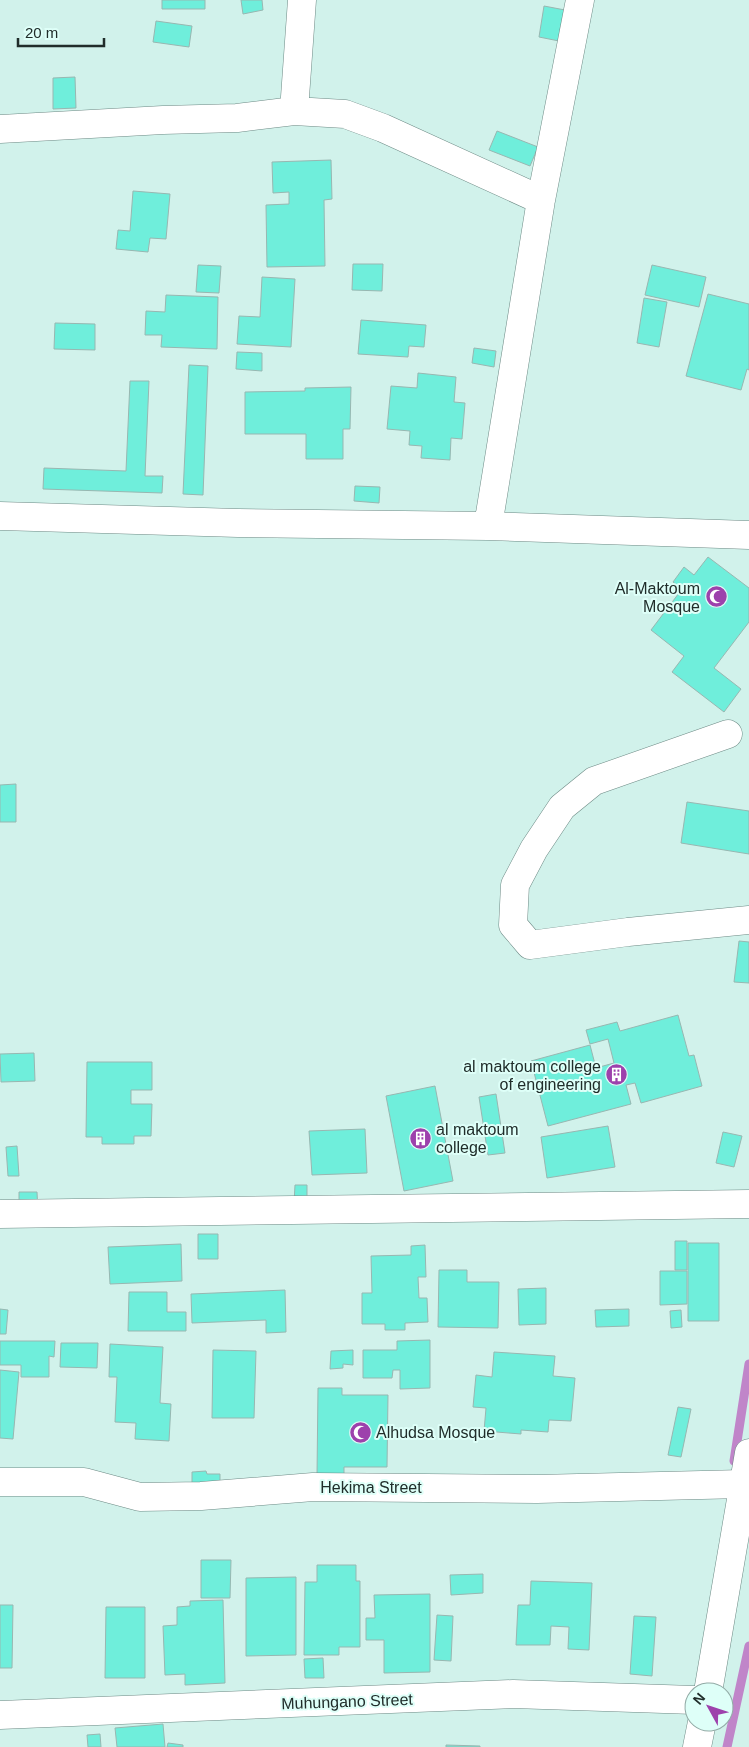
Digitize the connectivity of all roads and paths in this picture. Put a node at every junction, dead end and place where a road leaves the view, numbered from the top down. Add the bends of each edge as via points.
1 (302, 0) edge
2 (580, 0) edge
3 (294, 112) junction
4 (0, 129) edge
5 (541, 200) junction
6 (0, 516) edge
7 (488, 526) junction
8 (749, 535) edge
9 (728, 734) dead end
10 (749, 920) edge
11 (749, 1204) edge
12 (0, 1214) edge
13 (749, 1453) edge
14 (0, 1482) edge
15 (743, 1484) junction
16 (710, 1682) edge
17 (684, 1700) edge
18 (0, 1715) edge
19 (700, 1732) edge
20 (697, 1747) edge

1 - 3 street
2 - 5 street
3 - 4 street via 237,118
3 - 5 street via 345,114
5 - 7 street
6 - 7 street
7 - 8 street
9 - 10 street via 594,781 562,807 515,885 513,925 530,945
11 - 12 street
13 - 15 street
14 - 15 street, Hekima Street via 84,1482 140,1497 312,1487 537,1489
15 - 16 street
17 - 18 street, Muhungano Street via 513,1694
19 - 20 street

